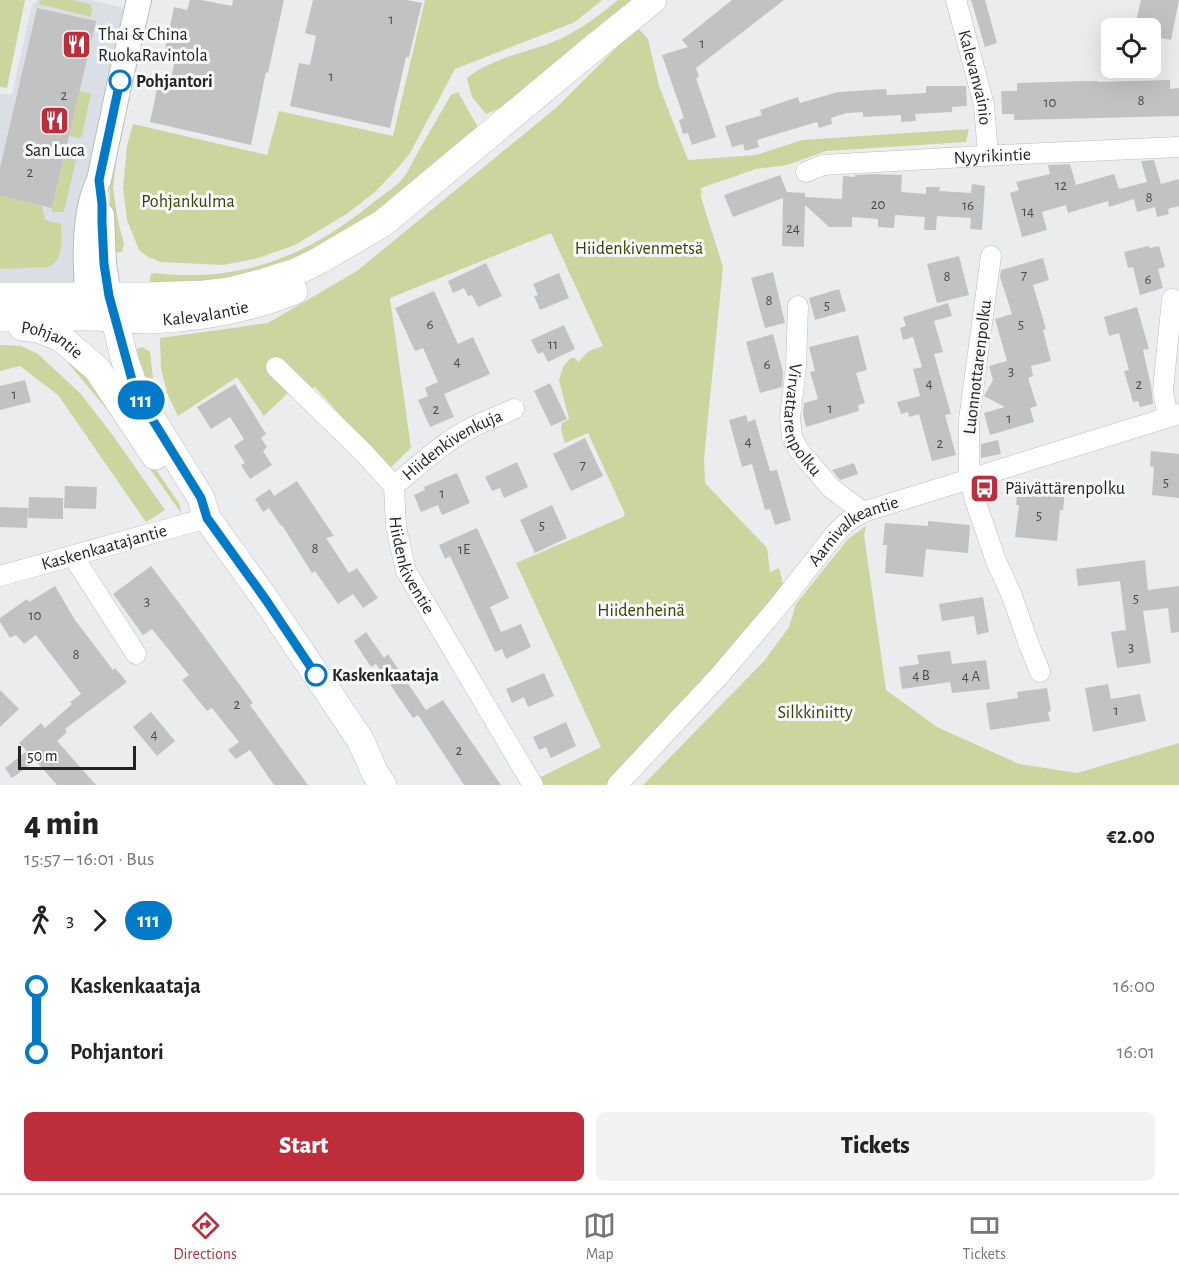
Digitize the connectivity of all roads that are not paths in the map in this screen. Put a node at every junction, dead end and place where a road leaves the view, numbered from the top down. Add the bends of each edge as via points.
1 (139, 0) edge
2 (653, 0) edge
3 (956, 0) edge
4 (1179, 147) edge
5 (988, 155) junction
6 (806, 172) dead end
7 (991, 256) dead end
8 (0, 296) edge
9 (1172, 299) dead end
10 (100, 306) junction
11 (798, 306) dead end
12 (0, 320) edge
13 (276, 367) dead end
14 (97, 369) junction
15 (514, 409) dead end
16 (1173, 415) edge
17 (971, 478) junction
18 (394, 486) junction
19 (863, 512) junction
20 (207, 518) junction
21 (73, 556) junction
22 (0, 576) edge
23 (136, 654) dead end
24 (1040, 672) dead end
25 (361, 741) junction
26 (383, 785) edge
27 (404, 785) edge
28 (533, 785) edge
29 (617, 785) edge

1 - 10 street via 99,180 104,264
2 - 10 main road, Kalevalantie via 382,223 366,244 325,275 280,297 189,317 150,320
3 - 5 street, Kalevanvainio via 984,105
4 - 5 street, Nyyrikintie
5 - 6 street, Nyyrikintie via 823,165
7 - 17 street, Luonnottarenpolku via 969,420
8 - 10 main road, Kalevalantie
9 - 16 street via 1163,391
10 - 12 main road, Kalevalantie
10 - 14 main road, Pohjantie via 92,341
10 - 20 main road, Pohjantie via 120,340 141,401 201,498
11 - 19 street, Virvattarenpolku via 792,437 831,488
12 - 14 main road, Pohjantie via 61,338
13 - 18 street
14 - 20 main road, Pohjantie via 190,507
15 - 18 street, Hiidenkivenkuja via 454,438
16 - 17 street, Aarnivalkeantie
17 - 19 street, Aarnivalkeantie
17 - 24 street via 972,492 996,561
18 - 28 street, Hiidenkiventie via 396,528 406,571
19 - 29 street, Aarnivalkeantie via 835,534 719,676
20 - 21 street, Kaskenkaatajantie
20 - 25 main road, Pohjantie
21 - 22 street, Kaskenkaatajantie
21 - 23 street
25 - 26 main road, Pohjantie
25 - 27 main road, Pohjantie via 390,765

